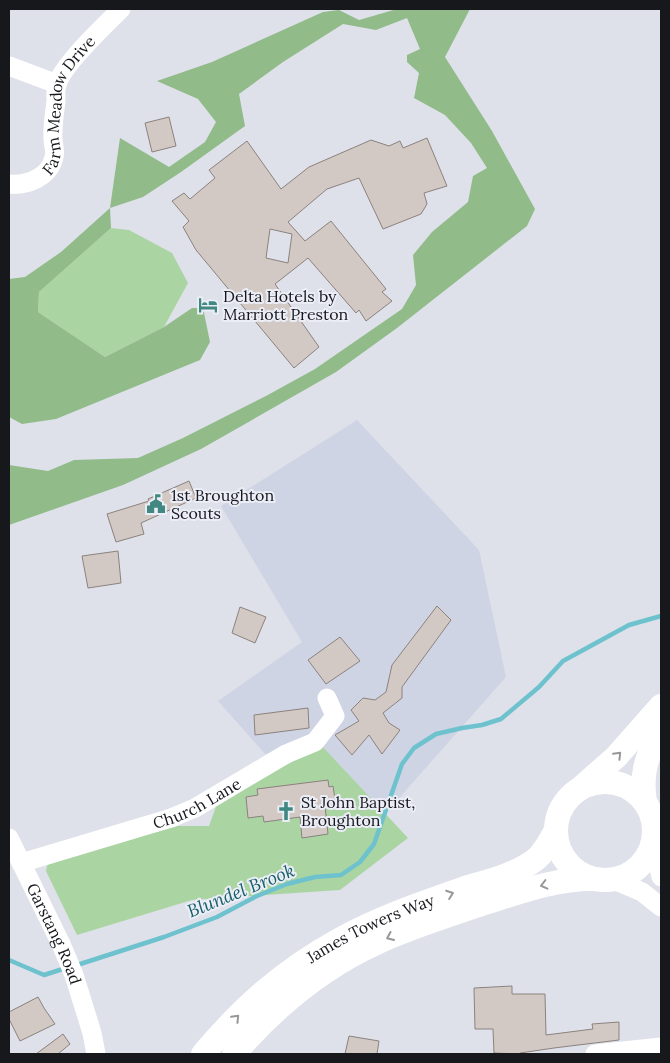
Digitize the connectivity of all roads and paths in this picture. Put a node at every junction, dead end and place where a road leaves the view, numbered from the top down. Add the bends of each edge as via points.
1 (121, 9) edge
2 (9, 66) edge
3 (57, 84) junction
4 (9, 184) edge
5 (327, 698) dead end
6 (661, 706) edge
7 (661, 734) edge
8 (582, 787) junction
9 (645, 802) junction
10 (555, 832) junction
11 (9, 838) edge
12 (653, 842) junction
13 (21, 864) junction
14 (661, 878) edge
15 (603, 880) junction
16 (661, 907) edge
17 (661, 1047) edge
18 (101, 1049) edge
19 (203, 1054) edge
20 (234, 1054) edge
21 (595, 1054) edge

1 - 3 street, Farm Meadow Drive via 72,60
2 - 3 street
3 - 4 street, Farm Meadow Drive via 53,164 36,179
5 - 13 street, Church Lane via 335,716 315,742 286,754 194,808
8 -> 6 main road via 616,757
7 - 9 main road via 646,762 642,785
8 - 9 main road via 609,782 623,785
8 - 10 main road via 559,811
9 - 12 main road via 653,821
10 - 15 main road via 558,848 577,873
19 -> 10 main road, James Towers Way via 247,1006 308,958 369,925 523,867 542,854
11 - 13 street, Garstang Road
12 - 14 street
12 - 15 main road via 640,867 628,875
13 - 18 street, Garstang Road via 67,958
15 - 16 street via 642,892
15 -> 20 main road, James Towers Way via 543,885 403,931 372,945 344,960 294,996
17 - 21 street

